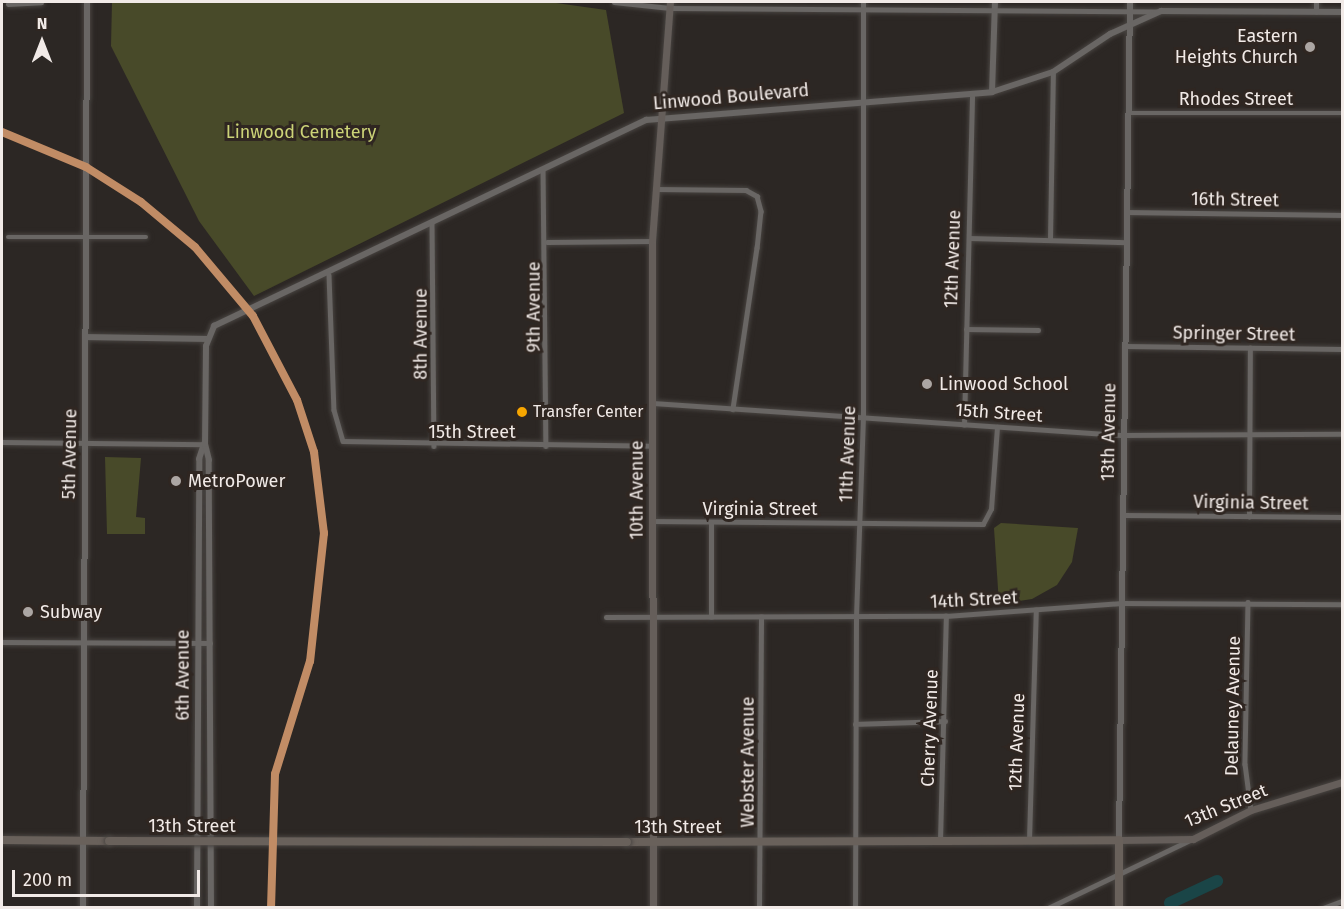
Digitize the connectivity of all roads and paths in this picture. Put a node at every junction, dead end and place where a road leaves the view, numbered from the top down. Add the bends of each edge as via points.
1 (41, 2) edge
2 (87, 2) edge
3 (614, 2) edge
4 (863, 2) edge
5 (1130, 2) edge
6 (1316, 2) edge
7 (8, 4) dead end
8 (670, 4) edge
9 (994, 4) edge
10 (863, 9) junction
11 (1130, 11) junction
12 (1161, 11) junction
13 (1316, 12) junction
14 (1342, 12) edge
15 (1130, 24) junction
16 (1053, 72) junction
17 (992, 92) junction
18 (972, 95) junction
19 (865, 100) junction
20 (1342, 112) edge
21 (1129, 113) junction
22 (662, 116) junction
23 (543, 170) junction
24 (656, 189) junction
25 (1127, 212) junction
26 (1342, 215) edge
27 (432, 224) junction
28 (8, 237) dead end
29 (146, 237) dead end
30 (86, 238) junction
31 (969, 238) junction
32 (1050, 239) junction
33 (652, 241) junction
34 (547, 242) junction
35 (1127, 242) junction
36 (329, 275) junction
37 (966, 329) junction
38 (1038, 330) dead end
39 (86, 338) junction
40 (207, 339) junction
41 (1126, 346) junction
42 (1250, 348) junction
43 (1342, 349) edge
44 (653, 403) junction
45 (733, 409) junction
46 (863, 418) junction
47 (964, 425) junction
48 (997, 427) junction
49 (1248, 433) junction
50 (1342, 434) edge
51 (1124, 435) junction
52 (2, 442) edge
53 (86, 443) junction
54 (205, 444) junction
55 (434, 446) junction
56 (546, 446) junction
57 (652, 446) junction
58 (1123, 515) junction
59 (1249, 517) junction
60 (1342, 517) edge
61 (652, 521) junction
62 (711, 523) junction
63 (860, 523) junction
64 (1248, 602) junction
65 (1122, 603) junction
66 (1342, 604) edge
67 (1036, 610) junction
68 (946, 616) junction
69 (606, 617) dead end
70 (651, 617) junction
71 (711, 617) junction
72 (761, 617) junction
73 (855, 617) junction
74 (83, 641) junction
75 (2, 642) edge
76 (198, 643) junction
77 (210, 643) junction
78 (945, 721) junction
79 (855, 724) junction
80 (1342, 782) edge
81 (1251, 810) junction
82 (1192, 839) junction
83 (2, 840) edge
84 (1029, 840) junction
85 (1119, 840) junction
86 (83, 841) junction
87 (855, 841) junction
88 (940, 841) junction
89 (653, 843) junction
90 (761, 843) junction
91 (1120, 875) junction
92 (1342, 902) edge
93 (83, 908) edge
94 (197, 908) edge
95 (211, 908) edge
96 (653, 908) edge
97 (759, 908) edge
98 (855, 908) edge
99 (1048, 908) edge
100 (1119, 908) edge
101 (1323, 908) edge

1 - 7 street
2 - 30 street, 5th Avenue
3 - 8 street
4 - 10 street, 11th Avenue
5 - 11 street, 13th Avenue
6 - 13 street
8 - 10 street
8 - 22 main road, 10th Avenue
9 - 10 street
9 - 11 street
9 - 17 street
10 - 19 street, 11th Avenue
11 - 12 street
11 - 15 street, 13th Avenue
12 - 13 street
12 - 15 street
13 - 14 street
15 - 16 street, Linwood Boulevard
15 - 21 street, 13th Avenue
16 - 17 street, Linwood Boulevard
16 - 32 street
17 - 18 street, Linwood Boulevard
18 - 19 street, Linwood Boulevard
18 - 31 street, 12th Avenue
19 - 22 street, Linwood Boulevard
19 - 46 street, 11th Avenue
20 - 21 street, Rhodes Street
21 - 25 street, 13th Avenue
22 - 23 street, Linwood Boulevard
22 - 24 main road, 10th Avenue
23 - 27 street, Linwood Boulevard
23 - 34 street, 9th Avenue
24 - 33 main road, 10th Avenue
24 - 45 street via 746,190 756,196 760,224
25 - 26 street, 16th Street
25 - 35 street, 13th Avenue
27 - 36 street, Linwood Boulevard
27 - 55 street, 8th Avenue
28 - 30 street
29 - 30 street
30 - 39 street, 5th Avenue
31 - 32 street
31 - 37 street, 12th Avenue
32 - 35 street
33 - 34 street
33 - 44 main road, 10th Avenue
34 - 56 street, 9th Avenue
35 - 41 street, 13th Avenue
36 - 40 street, Linwood Boulevard via 219,322
36 - 55 street, 15th Street via 336,428 342,441
37 - 38 street
37 - 47 street, 12th Avenue
39 - 40 street
39 - 53 street, 5th Avenue
40 - 54 street, 6th Avenue
41 - 42 street, Springer Street
41 - 51 street, 13th Avenue
42 - 43 street, Springer Street
42 - 49 street
44 - 45 street, 15th Street
44 - 57 main road, 10th Avenue
45 - 46 street, 15th Street
46 - 47 street, 15th Street
46 - 63 street, 11th Avenue
47 - 48 street, 15th Street
48 - 51 street, 15th Street
48 - 63 street, Virginia Street via 986,522
49 - 50 street, 15th Street
49 - 51 street, 15th Street
49 - 59 street
51 - 58 street, 13th Avenue
52 - 53 street
53 - 54 street
53 - 74 street, 5th Avenue
54 - 76 street, 6th Avenue via 199,459
54 - 77 street, 6th Avenue via 209,460
55 - 56 street, 15th Street
56 - 57 street, 15th Street
57 - 61 main road, 10th Avenue
58 - 59 street, Virginia Street
58 - 65 street, 13th Avenue
59 - 60 street, Virginia Street
61 - 62 street, Virginia Street
61 - 70 main road, 10th Avenue
62 - 63 street, Virginia Street
62 - 71 street
63 - 73 street, 11th Avenue
64 - 65 street, 14th Street
64 - 66 street, 14th Street
64 - 81 street, Delauney Avenue via 1245,764
65 - 67 street, 14th Street
65 - 85 street, 13th Avenue
67 - 68 street, 14th Street
67 - 84 street, 12th Avenue
68 - 73 street, 14th Street
68 - 78 street, Cherry Avenue
69 - 70 street, 14th Street
70 - 71 street, 14th Street
70 - 89 main road, 10th Avenue
71 - 72 street, 14th Street
72 - 73 street, 14th Street
72 - 90 street, Webster Avenue
73 - 79 street, 11th Avenue
74 - 75 street
74 - 76 street
74 - 86 street, 5th Avenue
76 - 77 street
76 - 94 street, 6th Avenue
77 - 95 street, 6th Avenue
78 - 79 street
78 - 88 street, Cherry Avenue
79 - 87 street, 11th Avenue
80 - 81 main road, 13th Street
81 - 82 main road, 13th Street
82 - 85 main road, 13th Street
82 - 91 street
83 - 86 main road, 13th Street
84 - 85 main road, 13th Street
84 - 88 main road, 13th Street
85 - 91 main road
86 - 89 main road, 13th Street, bridge
86 - 93 street, 5th Avenue
87 - 88 main road, 13th Street
87 - 90 main road, 13th Street
87 - 98 street, 11th Avenue
89 - 90 main road, 13th Street
89 - 96 main road, 10th Avenue
90 - 97 street, Webster Avenue
91 - 99 street
91 - 100 main road
92 - 101 street

